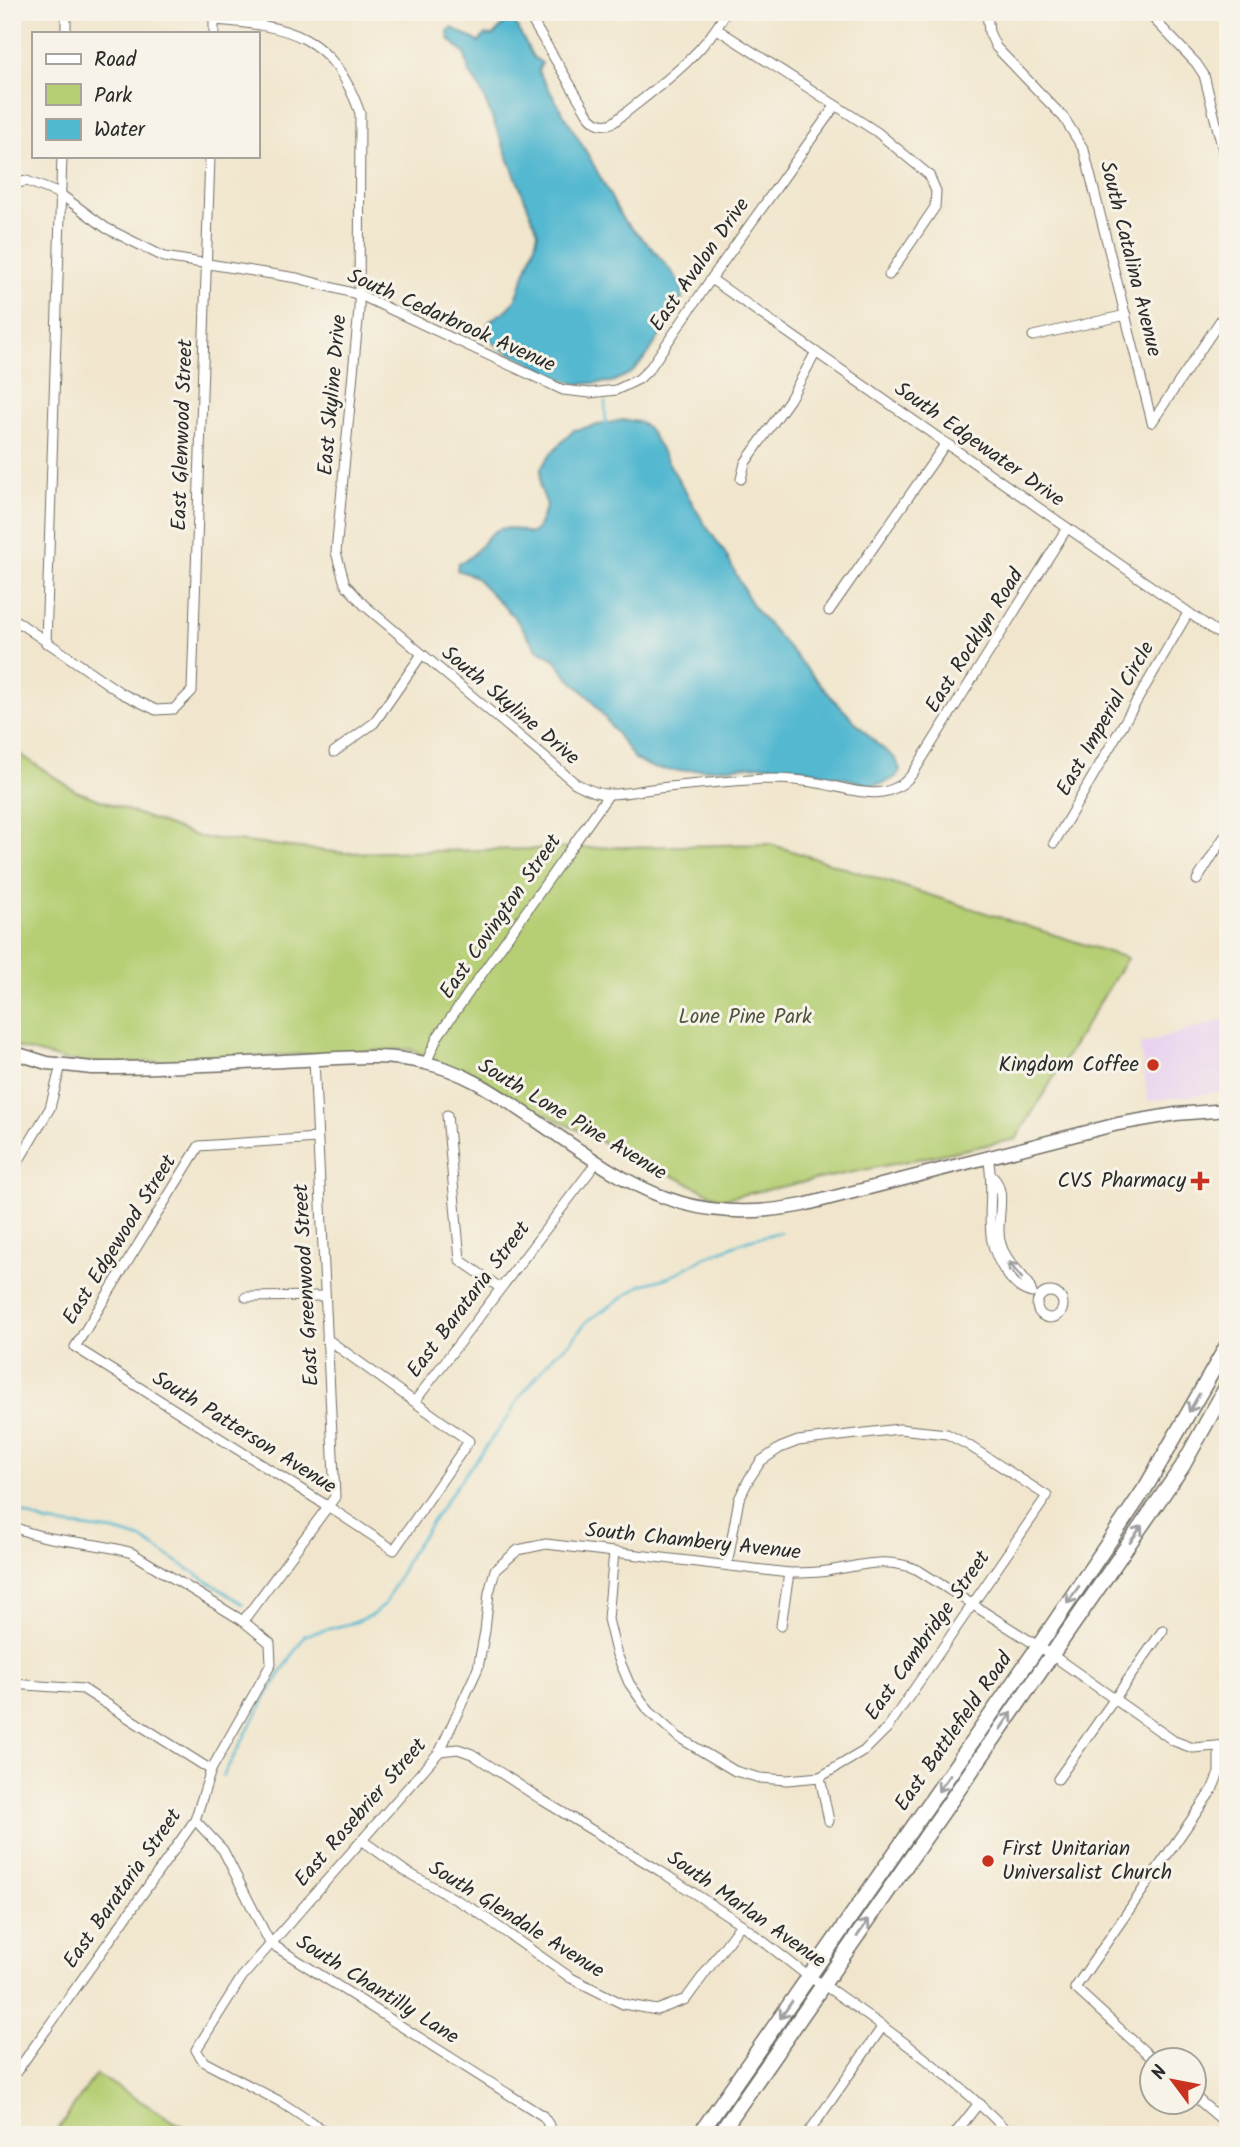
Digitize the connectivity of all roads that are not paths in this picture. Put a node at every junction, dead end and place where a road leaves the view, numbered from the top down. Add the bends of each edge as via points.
1 (66, 12) edge
2 (527, 12) edge
3 (726, 12) edge
4 (987, 12) edge
5 (1147, 12) edge
6 (214, 16) edge
7 (717, 29) junction
8 (66, 32) edge
9 (835, 106) junction
10 (62, 158) edge
11 (210, 158) edge
12 (1228, 170) edge
13 (12, 184) edge
14 (61, 194) junction
15 (206, 265) junction
16 (889, 275) dead end
17 (711, 279) junction
18 (360, 295) junction
19 (1228, 310) edge
20 (1126, 315) junction
21 (1033, 336) dead end
22 (816, 352) junction
23 (563, 390) joint
24 (946, 443) junction
25 (741, 479) dead end
26 (1067, 528) junction
27 (336, 552) joint
28 (829, 611) dead end
29 (1188, 613) junction
30 (12, 618) edge
31 (1228, 640) edge
32 (46, 643) junction
33 (422, 654) junction
34 (334, 752) dead end
35 (913, 773) joint
36 (609, 794) junction
37 (1228, 831) edge
38 (1054, 843) dead end
39 (1197, 880) dead end
40 (12, 1052) edge
41 (314, 1059) junction
42 (426, 1063) junction
43 (61, 1065) junction
44 (1228, 1110) edge
45 (447, 1115) dead end
46 (317, 1138) junction
47 (988, 1157) junction
48 (597, 1162) junction
49 (12, 1172) edge
50 (499, 1287) junction
51 (326, 1296) junction
52 (1036, 1296) dead end
53 (246, 1297) dead end
54 (327, 1339) junction
55 (1228, 1344) edge
56 (75, 1347) joint
57 (1228, 1384) edge
58 (415, 1401) junction
59 (329, 1507) junction
60 (12, 1526) edge
61 (394, 1550) joint
62 (614, 1552) junction
63 (727, 1564) junction
64 (495, 1570) joint
65 (789, 1573) junction
66 (972, 1605) junction
67 (243, 1621) junction
68 (781, 1626) dead end
69 (1163, 1630) dead end
70 (1038, 1647) junction
71 (1052, 1655) junction
72 (12, 1684) edge
73 (1114, 1699) junction
74 (1223, 1746) edge
75 (440, 1751) junction
76 (211, 1770) junction
77 (820, 1777) junction
78 (1058, 1779) dead end
79 (195, 1820) junction
80 (829, 1821) dead end
81 (363, 1841) junction
82 (741, 1924) junction
83 (270, 1943) junction
84 (809, 1977) junction
85 (824, 1984) junction
86 (883, 2026) junction
87 (1139, 2046) edge
88 (12, 2078) edge
89 (979, 2103) junction
90 (1208, 2107) edge
91 (1228, 2125) edge
92 (547, 2130) edge
93 (331, 2135) edge
94 (699, 2135) edge
95 (719, 2135) edge
96 (807, 2135) edge
97 (954, 2135) edge
98 (1011, 2135) edge
99 (1218, 2135) edge

1 - 8 street
2 - 7 street via 587,113 607,125 692,56
3 - 7 street
4 - 20 street, South Catalina Avenue via 996,47 1064,118 1084,150
5 - 12 street via 1203,75
6 - 18 street, East Skyline Drive via 264,24 304,38 321,50 352,92 360,113
7 - 9 street
9 - 16 street via 877,132 933,180 935,207
9 - 17 street, East Avalon Drive
10 - 14 street
11 - 15 street, East Glenwood Street
13 - 14 street, South Cedarbrook Avenue via 27,181
14 - 15 street, South Cedarbrook Avenue via 106,228 164,257
14 - 32 street
15 - 18 street, South Cedarbrook Avenue via 297,278
15 - 32 street, East Glenwood Street via 192,691 174,709 156,710 121,693
17 - 22 street, South Edgewater Drive
17 - 23 street, East Avalon Drive via 639,379 608,392
18 - 23 street, South Cedarbrook Avenue
18 - 27 street, East Skyline Drive
19 - 20 street, South Catalina Avenue via 1152,422
20 - 21 street
22 - 24 street, South Edgewater Drive
22 - 25 street via 745,463
24 - 26 street, South Edgewater Drive
24 - 28 street
26 - 29 street, South Edgewater Drive
26 - 35 street, East Rocklyn Road
27 - 33 street, South Skyline Drive via 345,584
29 - 31 street, South Edgewater Drive
29 - 38 street, East Imperial Circle
30 - 32 street
33 - 34 street via 374,723
33 - 36 street, South Skyline Drive via 560,772 590,790
35 - 36 street, South Skyline Drive via 900,786 875,794 771,779
36 - 42 street, East Covington Street via 438,1036
37 - 39 street
40 - 43 main road, South Lone Pine Avenue
41 - 42 main road, South Lone Pine Avenue via 374,1056
41 - 43 main road, South Lone Pine Avenue via 108,1068
41 - 46 street, East Greenwood Street
42 - 48 main road, South Lone Pine Avenue via 484,1086
43 - 49 street via 50,1108
44 - 47 main road, South Lone Pine Avenue via 1125,1122
45 - 50 street via 460,1260
46 - 51 street, East Greenwood Street
46 - 56 street, East Edgewood Street via 199,1146
47 - 48 main road, South Lone Pine Avenue via 803,1205 742,1212 676,1202 639,1188
47 - 52 street via 989,1183 995,1190 989,1236 1001,1266 1015,1284
48 - 50 street, East Barataria Street
50 - 58 street, East Barataria Street
51 - 53 street
51 - 54 street, East Greenwood Street
54 - 58 street
54 - 59 street, East Greenwood Street via 335,1497
55 -> 70 main road, East Battlefield Road via 1146,1487
56 - 59 street, South Patterson Avenue
71 -> 57 main road, East Battlefield Road via 1182,1467
58 - 61 street, East Barataria Street via 469,1441
59 - 61 street, South Patterson Avenue
59 - 67 street
60 - 67 street via 38,1536 132,1553
62 - 63 street, South Chambery Avenue
62 - 64 street, South Chambery Avenue via 546,1544 519,1550
62 - 77 street via 608,1619 615,1652 649,1711 678,1737 735,1772 787,1780
63 - 65 street, South Chambery Avenue
63 - 66 street, East Cambridge Street via 739,1499 761,1461 780,1448 798,1441 900,1429 947,1434 1047,1496
64 - 75 street, East Rosebrier Street via 478,1668
65 - 66 street, South Chambery Avenue via 902,1563
65 - 68 street
66 - 70 street, South Chambery Avenue
66 - 77 street, East Cambridge Street via 888,1727 864,1751
67 - 76 street, East Barataria Street via 270,1643 271,1664
69 - 73 street
70 - 71 street, South Chambery Avenue
70 -> 84 main road, East Battlefield Road
71 - 73 street, South Chambery Avenue
85 -> 71 main road, East Battlefield Road
72 - 76 street via 83,1689
73 - 74 street, South Chambery Avenue via 1184,1745
73 - 78 street
74 - 87 street via 1212,1790 1075,1988
75 - 81 street, East Rosebrier Street
75 - 82 street, South Marlan Avenue via 458,1749 472,1754
76 - 79 street, East Barataria Street
77 - 80 street
79 - 83 street, South Chantilly Lane via 223,1850
79 - 88 street, East Barataria Street
81 - 82 street, South Glendale Avenue via 476,1911 570,1978 623,2004 657,2010 686,1999
81 - 83 street, East Rosebrier Street
82 - 84 street, South Marlan Avenue
83 - 92 street, South Chantilly Lane via 543,2116
83 - 93 street, East Rosebrier Street via 242,1977 196,2050 204,2062 279,2101
84 - 85 street, South Marlan Avenue
84 -> 94 main road, East Battlefield Road
85 - 86 street, South Marlan Avenue
85 - 95 main road, East Battlefield Road
86 - 89 street, South Marlan Avenue
86 - 96 street
89 - 97 street
89 - 98 street, South Marlan Avenue
90 - 91 street
91 - 99 street

